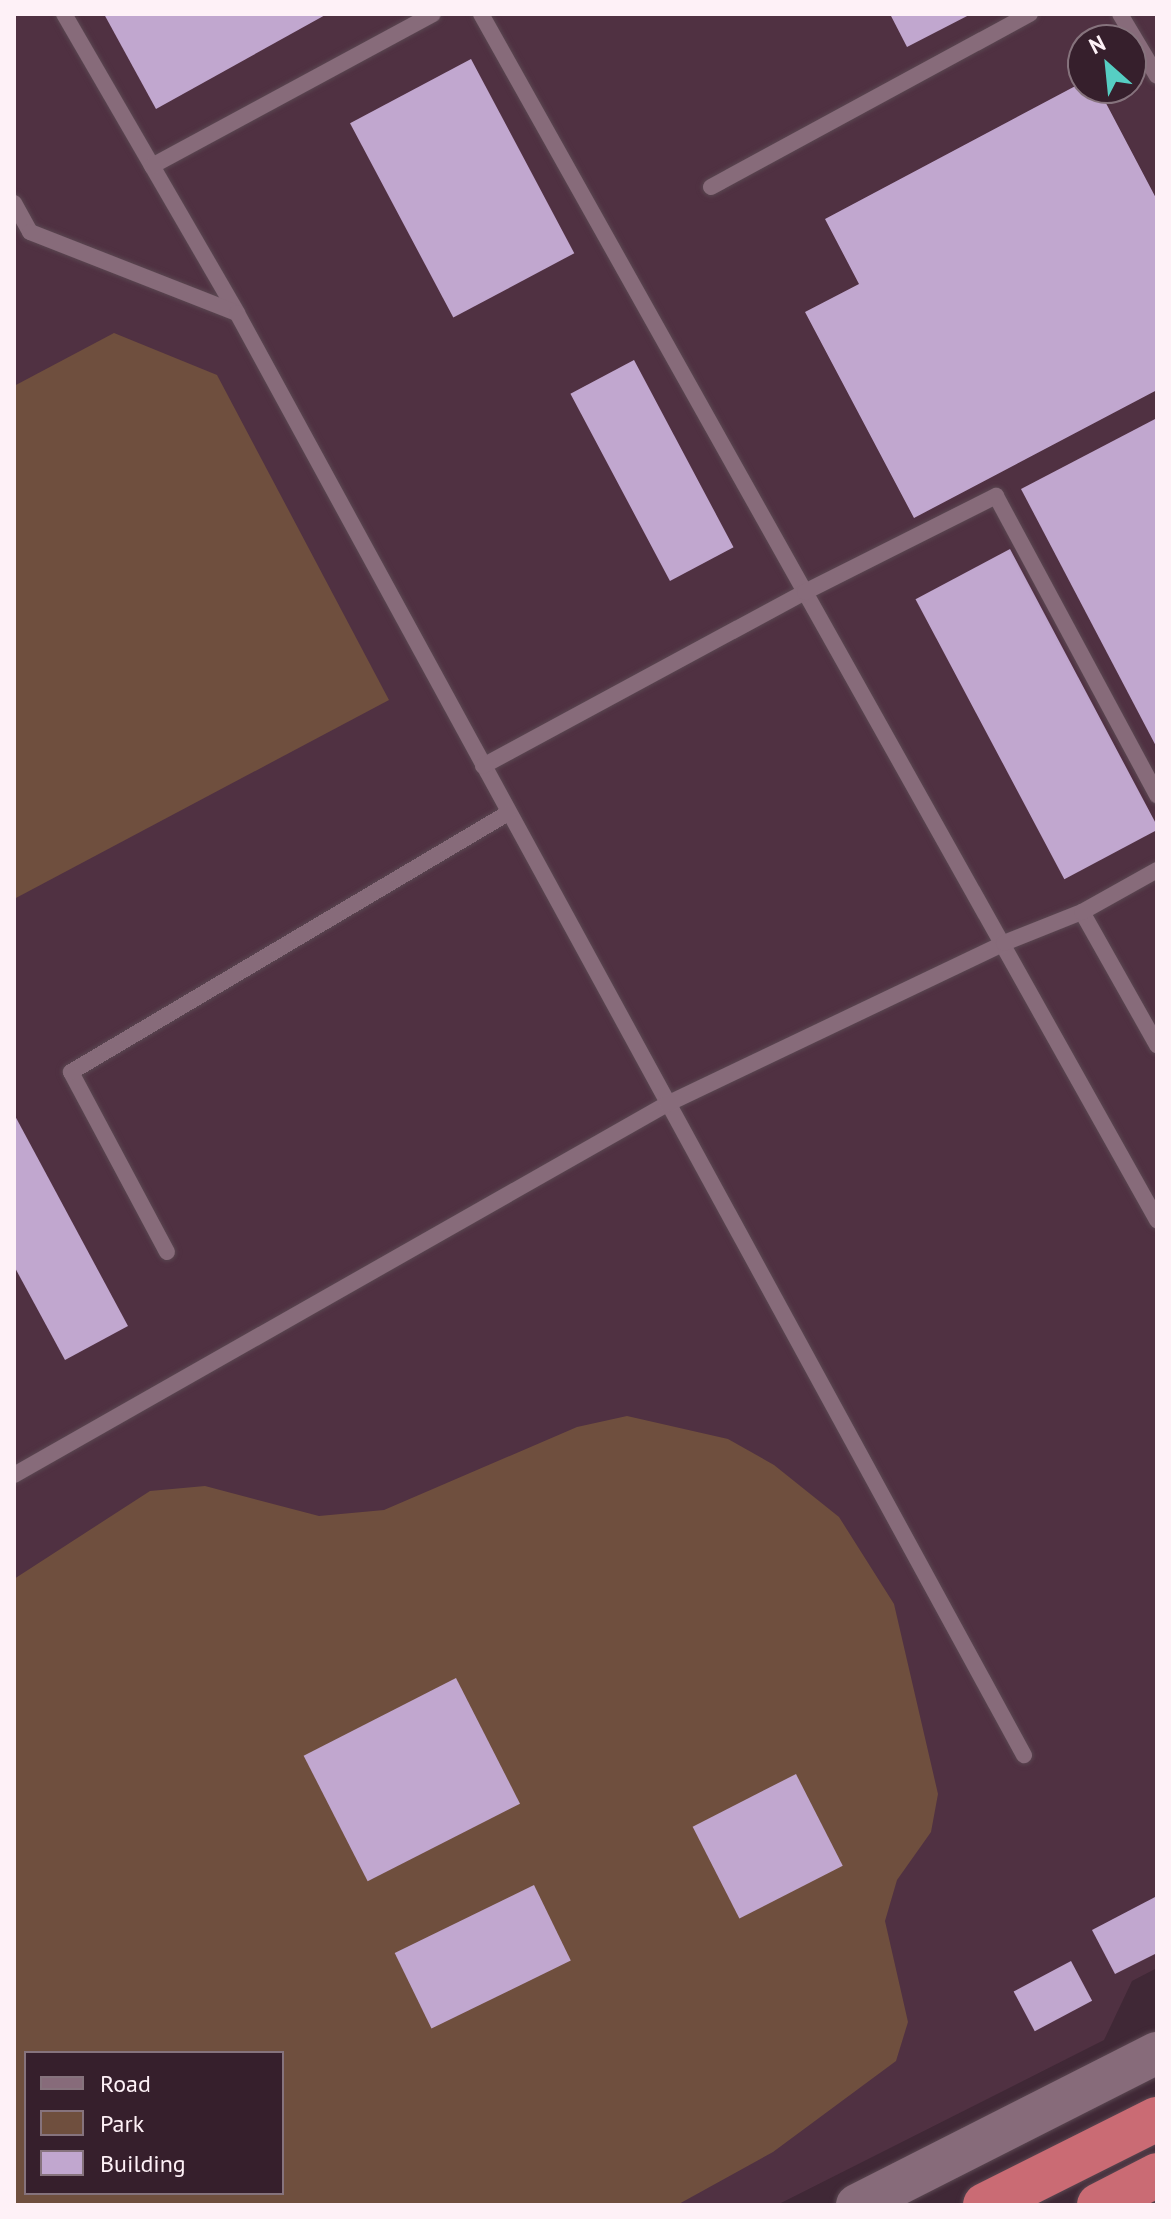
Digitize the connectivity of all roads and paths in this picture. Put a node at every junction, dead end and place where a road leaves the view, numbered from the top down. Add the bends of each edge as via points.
1 (64, 14) edge
2 (433, 14) edge
3 (481, 14) edge
4 (1030, 14) edge
5 (1120, 14) edge
6 (1156, 73) edge
7 (152, 166) junction
8 (711, 187) dead end
9 (14, 203) edge
10 (237, 313) junction
11 (805, 592) junction
12 (483, 766) junction
13 (1157, 795) edge
14 (508, 813) junction
15 (1157, 870) edge
16 (1082, 912) junction
17 (1004, 943) junction
18 (1157, 1045) edge
19 (667, 1104) junction
20 (1157, 1220) edge
21 (167, 1252) dead end
22 (14, 1475) edge
23 (1024, 1755) dead end
24 (1157, 2053) edge
25 (1157, 2119) edge
26 (1157, 2175) edge
27 (857, 2205) edge
28 (985, 2205) edge
29 (1099, 2205) edge

1 - 7 lane
2 - 7 lane
3 - 11 lane
4 - 8 lane
5 - 6 lane
7 - 10 lane
9 - 10 lane via 30,232
10 - 12 lane
11 - 12 lane
11 - 13 lane via 996,496
11 - 17 lane
12 - 14 lane
14 - 19 lane
14 - 21 lane via 71,1072
15 - 16 lane
16 - 17 lane
16 - 18 lane
17 - 19 lane
17 - 20 lane
19 - 22 lane
19 - 23 lane
24 - 27 street
25 - 28 highway
26 - 29 highway

